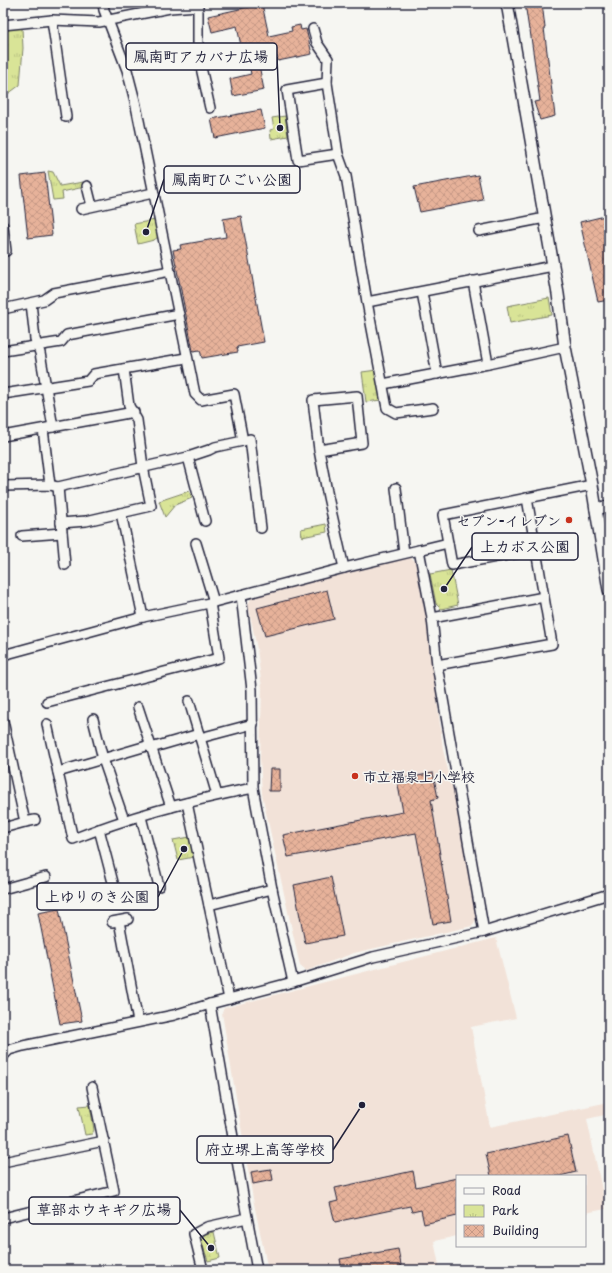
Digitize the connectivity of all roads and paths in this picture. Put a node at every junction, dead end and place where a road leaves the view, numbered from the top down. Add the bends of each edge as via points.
1 (103, 3) edge
2 (507, 3) edge
3 (202, 5) edge
4 (108, 19) junction
5 (52, 20) junction
6 (3, 25) edge
7 (313, 29) dead end
8 (327, 83) junction
9 (210, 108) dead end
10 (66, 117) dead end
11 (338, 154) junction
12 (87, 186) dead end
13 (154, 193) junction
14 (92, 206) junction
15 (81, 209) dead end
16 (545, 218) junction
17 (3, 226) edge
18 (479, 231) dead end
19 (6, 251) dead end
20 (553, 266) junction
21 (170, 271) junction
22 (472, 281) junction
23 (422, 292) junction
24 (367, 302) junction
25 (31, 303) junction
26 (3, 309) edge
27 (178, 314) junction
28 (37, 345) junction
29 (565, 348) junction
30 (3, 351) edge
31 (186, 358) junction
32 (488, 364) junction
33 (124, 369) junction
34 (437, 374) junction
35 (383, 384) junction
36 (46, 387) junction
37 (3, 394) edge
38 (433, 408) dead end
39 (134, 412) junction
40 (48, 428) junction
41 (3, 436) edge
42 (243, 441) junction
43 (319, 450) junction
44 (188, 456) junction
45 (142, 467) junction
46 (592, 485) junction
47 (3, 486) edge
48 (54, 486) junction
49 (396, 488) dead end
50 (527, 498) junction
51 (609, 506) edge
52 (596, 509) junction
53 (121, 513) junction
54 (205, 521) dead end
55 (62, 528) junction
56 (262, 528) dead end
57 (22, 536) dead end
58 (196, 543) dead end
59 (448, 543) junction
60 (419, 550) junction
61 (536, 550) junction
62 (404, 553) junction
63 (65, 565) dead end
64 (344, 568) junction
65 (609, 590) edge
66 (241, 595) junction
67 (544, 597) junction
68 (212, 603) junction
69 (143, 617) junction
70 (432, 618) junction
71 (3, 655) edge
72 (437, 665) junction
73 (189, 701) dead end
74 (47, 702) dead end
75 (138, 707) dead end
76 (93, 719) dead end
77 (3, 721) edge
78 (47, 724) dead end
79 (253, 724) junction
80 (199, 736) junction
81 (150, 746) junction
82 (103, 759) junction
83 (58, 772) junction
84 (253, 788) junction
85 (217, 795) junction
86 (187, 803) junction
87 (171, 807) junction
88 (141, 817) junction
89 (35, 820) dead end
90 (124, 820) junction
91 (25, 822) junction
92 (3, 828) edge
93 (99, 829) junction
94 (46, 877) dead end
95 (159, 886) dead end
96 (3, 888) edge
97 (272, 889) junction
98 (116, 894) dead end
99 (609, 894) edge
100 (210, 905) junction
101 (120, 921) dead end
102 (484, 932) junction
103 (293, 982) junction
104 (229, 999) junction
105 (210, 1004) junction
106 (138, 1022) junction
107 (3, 1055) edge
108 (92, 1086) dead end
109 (104, 1141) junction
110 (3, 1162) edge
111 (3, 1217) edge
112 (247, 1218) junction
113 (203, 1270) edge
114 (257, 1270) edge

1 - 4 street
2 - 16 street
3 - 4 street
3 - 9 street via 198,54
4 - 5 street via 99,22
4 - 13 street via 127,70
5 - 6 street
5 - 10 street
7 - 8 street via 317,43 328,60
8 - 11 street
8 - 11 street via 287,90 296,153 298,160
11 - 24 street via 346,176
12 - 14 street
13 - 14 street
13 - 21 street
14 - 15 street
16 - 18 street
16 - 20 street
17 - 19 street
20 - 22 street
20 - 29 street
21 - 25 street via 54,293 44,300
21 - 27 street
22 - 23 street
22 - 32 street
23 - 24 street
23 - 34 street
24 - 35 street
25 - 26 street
25 - 28 street
27 - 28 street via 67,334 61,342
27 - 31 street
28 - 30 street
28 - 36 street
29 - 32 street
29 - 46 street
31 - 33 street
31 - 42 street via 194,394 201,400 234,394
32 - 34 street
33 - 36 street via 94,374 88,381
33 - 39 street via 130,406
34 - 35 street
35 - 38 street via 387,408 396,413
36 - 37 street
36 - 40 street
39 - 40 street
39 - 45 street
40 - 41 street
40 - 48 street
42 - 44 street
42 - 56 street via 250,439
43 - 43 street via 362,443 357,396 313,400
43 - 64 street
44 - 45 street
44 - 54 street
45 - 48 street
45 - 53 street via 151,506
46 - 50 street
46 - 52 street
47 - 48 street
48 - 55 street
49 - 62 street
50 - 59 street via 443,515
50 - 61 street
51 - 52 street
52 - 65 street
53 - 55 street
53 - 69 street
55 - 57 street
55 - 63 street
58 - 68 street
59 - 60 street
59 - 61 street via 452,565
60 - 62 street
60 - 70 street
61 - 67 street
62 - 64 street
64 - 66 street
66 - 68 street
66 - 79 street via 252,690
67 - 70 street
67 - 72 street via 552,644
68 - 69 street
68 - 74 street via 219,658
69 - 71 street
70 - 72 street
72 - 102 street
73 - 80 street
75 - 81 street
76 - 82 street
77 - 91 street
78 - 83 street
79 - 80 street
79 - 84 street
80 - 81 street
80 - 85 street
81 - 82 street
81 - 87 street
82 - 83 street
82 - 90 street
83 - 93 street via 74,840
84 - 85 street
84 - 97 street
85 - 86 street
86 - 87 street
86 - 100 street
87 - 88 street
88 - 90 street
88 - 95 street
89 - 91 street
90 - 93 street
91 - 92 street
93 - 98 street
94 - 96 street
97 - 100 street
97 - 103 street
99 - 102 street
100 - 104 street
101 - 106 street
102 - 103 street via 373,956
103 - 104 street
104 - 105 street
105 - 106 street
105 - 112 street
106 - 107 street via 23,1046 9,1050
108 - 109 street
109 - 110 street
109 - 111 street via 114,1191
112 - 113 street via 207,1227 194,1234
112 - 114 street

